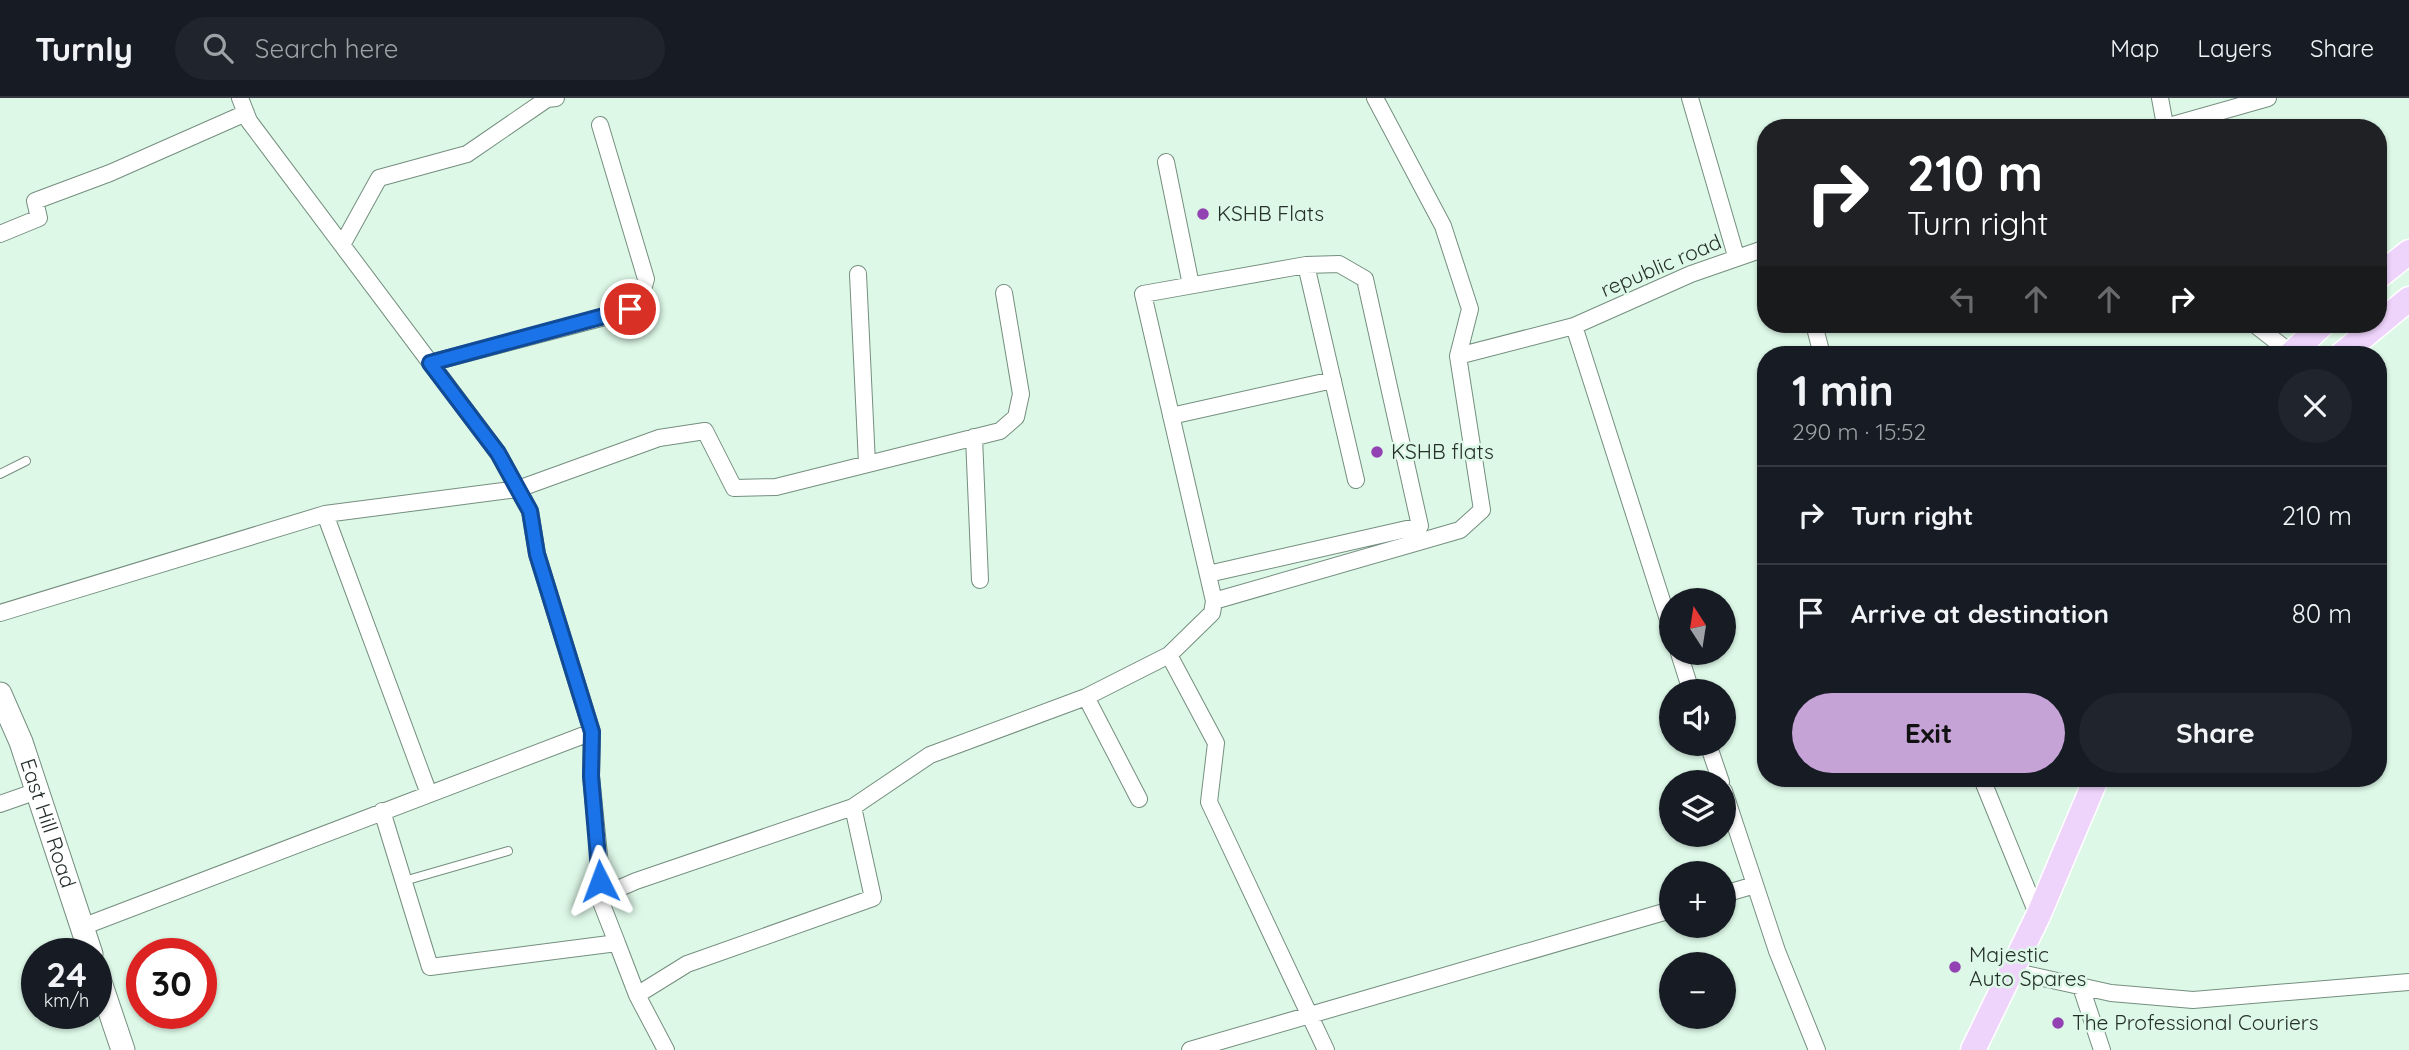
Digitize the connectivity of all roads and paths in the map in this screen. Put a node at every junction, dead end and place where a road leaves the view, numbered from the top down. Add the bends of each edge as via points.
1 (556, 98) edge
2 (1375, 98) edge
3 (1690, 98) edge
4 (2160, 98) edge
5 (2268, 98) edge
6 (243, 105) edge
7 (2162, 119) edge
8 (2189, 119) edge
9 (600, 125) dead end
10 (1166, 162) dead end
11 (0, 234) edge
12 (342, 245) junction
13 (1757, 250) edge
14 (2409, 252) edge
15 (1736, 256) junction
16 (1306, 265) junction
17 (2387, 270) edge
18 (858, 274) dead end
19 (1191, 285) junction
20 (1004, 293) dead end
21 (2409, 299) edge
22 (2387, 317) edge
23 (1574, 327) junction
24 (2265, 333) edge
25 (2313, 333) edge
26 (2367, 333) edge
27 (2280, 346) edge
28 (2299, 346) edge
29 (2351, 346) edge
30 (1458, 356) junction
31 (430, 363) junction
32 (1333, 380) junction
33 (1171, 416) junction
34 (974, 437) junction
35 (26, 461) dead end
36 (867, 464) junction
37 (0, 474) edge
38 (1356, 480) dead end
39 (518, 489) junction
40 (325, 514) junction
41 (1208, 574) junction
42 (980, 580) dead end
43 (1659, 592) edge
44 (1214, 601) junction
45 (0, 613) edge
46 (1169, 655) junction
47 (0, 694) edge
48 (1086, 697) junction
49 (592, 732) junction
50 (1985, 787) edge
51 (2093, 787) edge
52 (37, 791) junction
53 (429, 794) junction
54 (1139, 799) dead end
55 (0, 804) edge
56 (853, 807) junction
57 (382, 811) junction
58 (1736, 827) edge
59 (508, 851) dead end
60 (404, 881) junction
61 (1755, 885) junction
62 (1736, 891) edge
63 (599, 897) junction
64 (1659, 914) edge
65 (2038, 916) junction
66 (82, 927) junction
67 (86, 938) edge
68 (617, 943) junction
69 (2012, 971) junction
70 (2409, 982) edge
71 (2081, 987) junction
72 (637, 995) junction
73 (112, 1017) edge
74 (1310, 1017) junction
75 (123, 1050) edge
76 (666, 1050) edge
77 (1190, 1050) edge
78 (1326, 1050) edge
79 (1817, 1050) edge
80 (1973, 1050) edge
81 (2102, 1050) edge

1 - 12 street via 547,99 467,154 379,178
2 - 30 street via 1443,226 1470,309
3 - 15 street
4 - 7 street
5 - 8 street
6 - 11 street via 110,173 35,201 39,218
6 - 12 street
9 - 31 street via 646,279 641,299 630,309 605,317
10 - 19 street
12 - 31 street
13 - 15 street, republic road
14 - 17 main road
15 - 23 street, republic road
16 - 19 street
16 - 32 street
16 - 41 street via 1339,264 1365,279 1420,526
18 - 36 street
19 - 33 street via 1143,294
20 - 34 street via 1021,394 1016,417 1000,431
21 - 22 main road
23 - 30 street, republic road
23 - 43 street
24 - 27 street
25 - 28 main road
26 - 29 main road
30 - 44 street via 1482,510 1460,530
31 - 39 street via 498,453
32 - 33 street
32 - 38 street
33 - 41 street
34 - 36 street
34 - 42 street
35 - 37 lane
36 - 39 street via 776,487 734,488 705,431 659,438
39 - 40 street
39 - 49 street via 530,511 537,554
40 - 45 street
40 - 53 street
41 - 44 street
44 - 46 street via 1212,613
46 - 48 street
46 - 74 street via 1216,743 1209,802
47 - 52 street, East Hill Road
48 - 54 street
48 - 56 street via 930,755
49 - 53 street
49 - 63 street
50 - 65 street
51 - 65 main road
52 - 55 street
52 - 66 street, East Hill Road
53 - 57 street
56 - 63 street
56 - 72 street via 873,898 687,964
57 - 60 street
57 - 66 street
58 - 61 street
59 - 60 lane
60 - 68 street via 430,967
61 - 62 street
61 - 79 street
63 - 68 street
64 - 74 street
65 - 69 main road
66 - 67 street, East Hill Road
68 - 72 street
69 - 71 street
69 - 80 main road
70 - 71 street via 2193,1000
71 - 81 street
72 - 76 street
73 - 75 street
74 - 77 street
74 - 78 street

